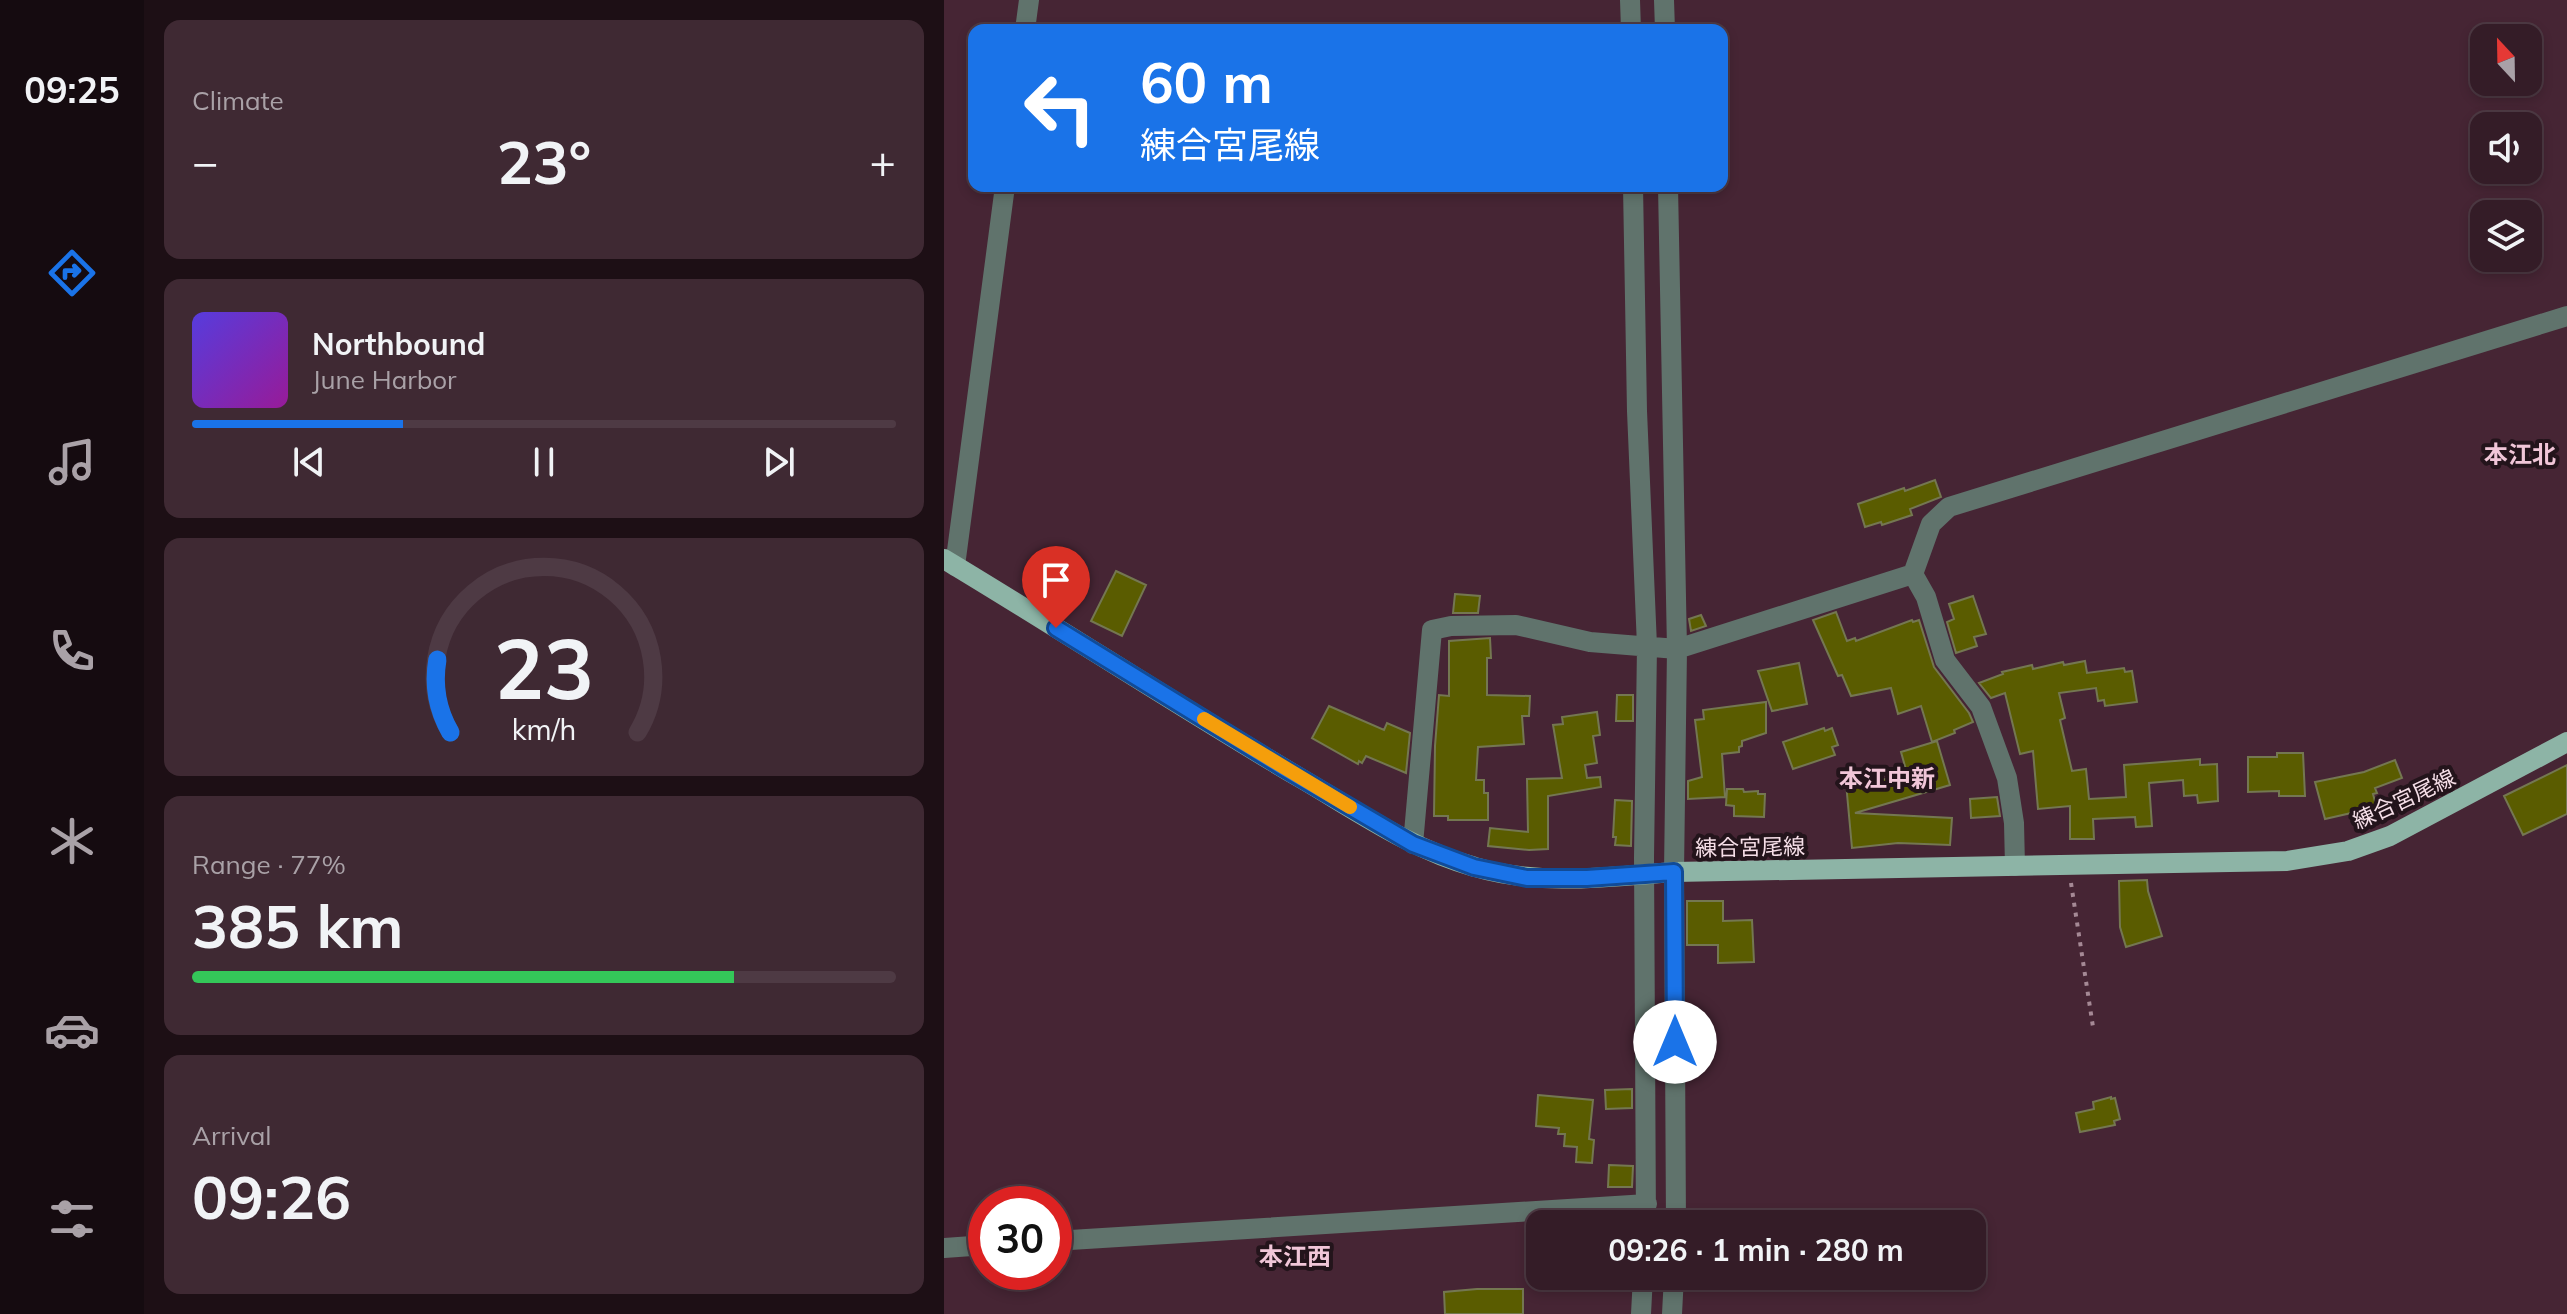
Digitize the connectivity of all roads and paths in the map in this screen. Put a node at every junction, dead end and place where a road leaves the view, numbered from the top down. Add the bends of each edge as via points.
1 (1029, 0) edge
2 (1630, 0) edge
3 (1664, 0) edge
4 (1026, 24) edge
5 (1631, 24) edge
6 (1665, 24) edge
7 (1004, 192) edge
8 (1633, 192) edge
9 (1668, 192) edge
10 (2567, 316) edge
11 (950, 562) edge
12 (1913, 574) junction
13 (1647, 646) junction
14 (1677, 649) junction
15 (2567, 742) edge
16 (1413, 844) junction
17 (2068, 865) junction
18 (2015, 866) junction
19 (1674, 872) junction
20 (1644, 874) junction
21 (2093, 1027) dead end
22 (1647, 1210) edge
23 (1676, 1210) edge
24 (1526, 1220) edge
25 (1072, 1240) edge
26 (968, 1246) edge
27 (944, 1248) edge
28 (1642, 1290) edge
29 (1673, 1290) edge
30 (1641, 1314) edge
31 (1672, 1314) edge

1 - 4 street
2 - 5 street
3 - 6 street
7 - 11 street
8 - 13 street
9 - 14 street
10 - 12 street via 1949,507 1931,524
11 - 16 main road, 練合宮尾線
12 - 14 street
12 - 18 street via 1926,597 1945,660 1981,707 2007,778
13 - 14 street
13 - 16 street via 1590,642 1516,625 1432,630
13 - 20 street
14 - 19 street
15 - 17 main road, 練合宮尾線 via 2390,836 2348,851 2287,861
16 - 20 main road, 練合宮尾線 via 1474,867 1527,878
17 - 18 main road, 練合宮尾線
17 - 21 path
18 - 19 main road, 練合宮尾線
19 - 20 main road, 練合宮尾線
19 - 23 street
20 - 22 street
24 - 25 street
26 - 27 street
28 - 30 street
29 - 31 street

